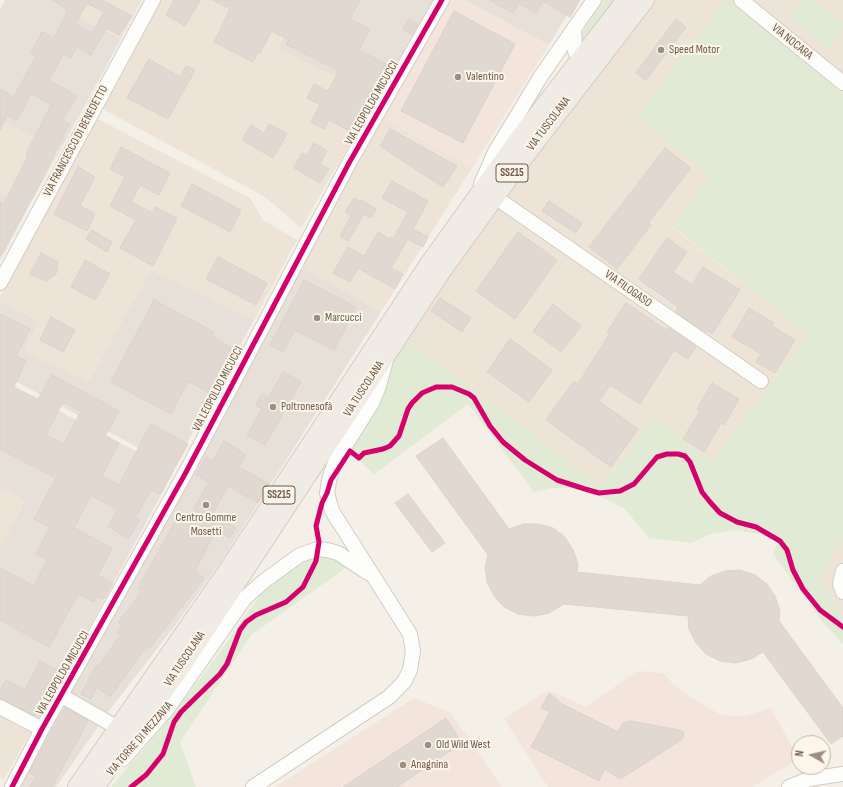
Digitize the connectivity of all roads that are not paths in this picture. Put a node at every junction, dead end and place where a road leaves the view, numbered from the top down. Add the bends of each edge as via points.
1 (153, 0) edge
2 (442, 0) edge
3 (594, 0) edge
4 (626, 0) edge
5 (644, 0) edge
6 (741, 0) edge
7 (574, 28) junction
8 (590, 59) junction
9 (843, 83) edge
10 (495, 197) junction
11 (474, 199) junction
12 (0, 283) edge
13 (388, 352) junction
14 (761, 381) dead end
15 (843, 570) edge
16 (373, 576) junction
17 (843, 592) edge
18 (62, 696) junction
19 (0, 706) edge
20 (118, 728) junction
21 (42, 729) junction
22 (843, 774) edge
23 (12, 787) edge
24 (77, 787) edge
25 (96, 787) edge
26 (253, 787) edge
27 (789, 787) edge

1 - 12 street, VIA FRANCESCO DI BENEDETTO
2 - 18 street, VIA LEOPOLDO MICUCCI via 349,163 185,474
3 - 7 street, VIA TUSCOLANA
4 - 8 main road, VIA TUSCOLANA / SS215
5 - 8 main road, VIA TUSCOLANA / SS215
6 - 9 street, VIA NOCARA
7 - 8 street via 574,48
7 - 11 street, VIA TUSCOLANA via 541,76 496,152
8 - 10 main road, VIA TUSCOLANA / SS215
8 - 11 main road, VIA TUSCOLANA / SS215
10 - 13 main road, VIA TUSCOLANA / SS215
10 - 14 street, VIA FILOGASO
11 - 20 main road, VIA TUSCOLANA / SS215 via 388,325 226,573
13 - 16 street, VIA TORRE DI MEZZAVIA via 375,398 335,462 327,490 332,512
13 - 25 main road, VIA TUSCOLANA / SS215 via 181,667
15 - 17 street via 840,584
16 - 25 street, VIA TORRE DI MEZZAVIA via 338,553 323,549 300,555 264,581 246,598 162,716
16 - 26 street, VIA TORRE DI MEZZAVIA via 410,634 413,657 404,682 379,704
18 - 20 street
18 - 21 street, VIA LEOPOLDO MICUCCI
19 - 21 street
20 - 24 main road, VIA TUSCOLANA / SS215
21 - 23 street, VIA LEOPOLDO MICUCCI
22 - 27 street via 809,779

